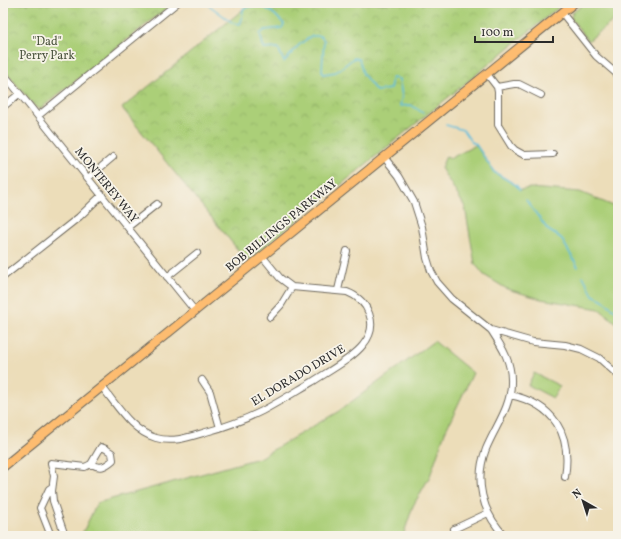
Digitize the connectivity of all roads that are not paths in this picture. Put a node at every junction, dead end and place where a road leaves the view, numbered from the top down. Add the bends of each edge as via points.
1 (177, 3) edge
2 (574, 3) edge
3 (562, 13) junction
4 (3, 73) edge
5 (487, 74) junction
6 (618, 75) edge
7 (497, 87) junction
8 (20, 94) junction
9 (541, 95) dead end
10 (3, 107) edge
11 (38, 116) junction
12 (553, 154) dead end
13 (113, 157) dead end
14 (384, 157) junction
15 (88, 178) junction
16 (102, 195) junction
17 (157, 204) dead end
18 (128, 227) junction
19 (347, 252) dead end
20 (197, 253) dead end
21 (262, 256) junction
22 (3, 277) edge
23 (167, 277) junction
24 (292, 287) junction
25 (338, 290) junction
26 (195, 311) junction
27 (270, 317) dead end
28 (491, 330) junction
29 (618, 375) edge
30 (202, 380) dead end
31 (102, 387) junction
32 (510, 395) junction
33 (220, 428) junction
34 (91, 464) dead end
35 (3, 467) edge
36 (565, 477) dead end
37 (52, 487) junction
38 (488, 513) junction
39 (454, 529) dead end
40 (51, 536) edge
41 (65, 536) edge
42 (505, 536) edge

1 - 11 street
2 - 3 main road, BOB BILLINGS PARKWAY
3 - 5 main road, BOB BILLINGS PARKWAY
3 - 6 street via 596,56
4 - 8 street, MONTEREY WAY
5 - 7 street
5 - 14 main road, BOB BILLINGS PARKWAY
7 - 9 street via 519,84
7 - 12 street via 498,125 511,146 524,155
8 - 10 street
8 - 11 street, MONTEREY WAY
11 - 15 street, MONTEREY WAY
13 - 15 street
14 - 21 main road, BOB BILLINGS PARKWAY
14 - 28 street via 414,202 434,277 452,299
15 - 16 street, MONTEREY WAY
16 - 18 street, MONTEREY WAY
16 - 22 street via 79,217
17 - 18 street
18 - 23 street, MONTEREY WAY
19 - 25 street
20 - 23 street
21 - 24 street via 280,278
21 - 26 main road, BOB BILLINGS PARKWAY
23 - 26 street, MONTEREY WAY
24 - 25 street, EL DORADO DRIVE
24 - 27 street
25 - 33 street, EL DORADO DRIVE via 353,294 368,309 370,331 363,346 334,368 274,404
26 - 31 main road, BOB BILLINGS PARKWAY
28 - 29 street via 533,342 581,349 600,358
28 - 32 street via 509,362
30 - 33 street via 210,392
31 - 33 street, EL DORADO DRIVE via 134,426 155,438 182,439
31 - 35 main road, BOB BILLINGS PARKWAY
32 - 36 street via 539,406 557,424 567,449
32 - 38 street via 486,449 482,465 480,487
34 - 37 street via 80,467 51,463 54,476
37 - 40 street via 40,508
37 - 41 street via 53,501
38 - 39 street
38 - 42 street

